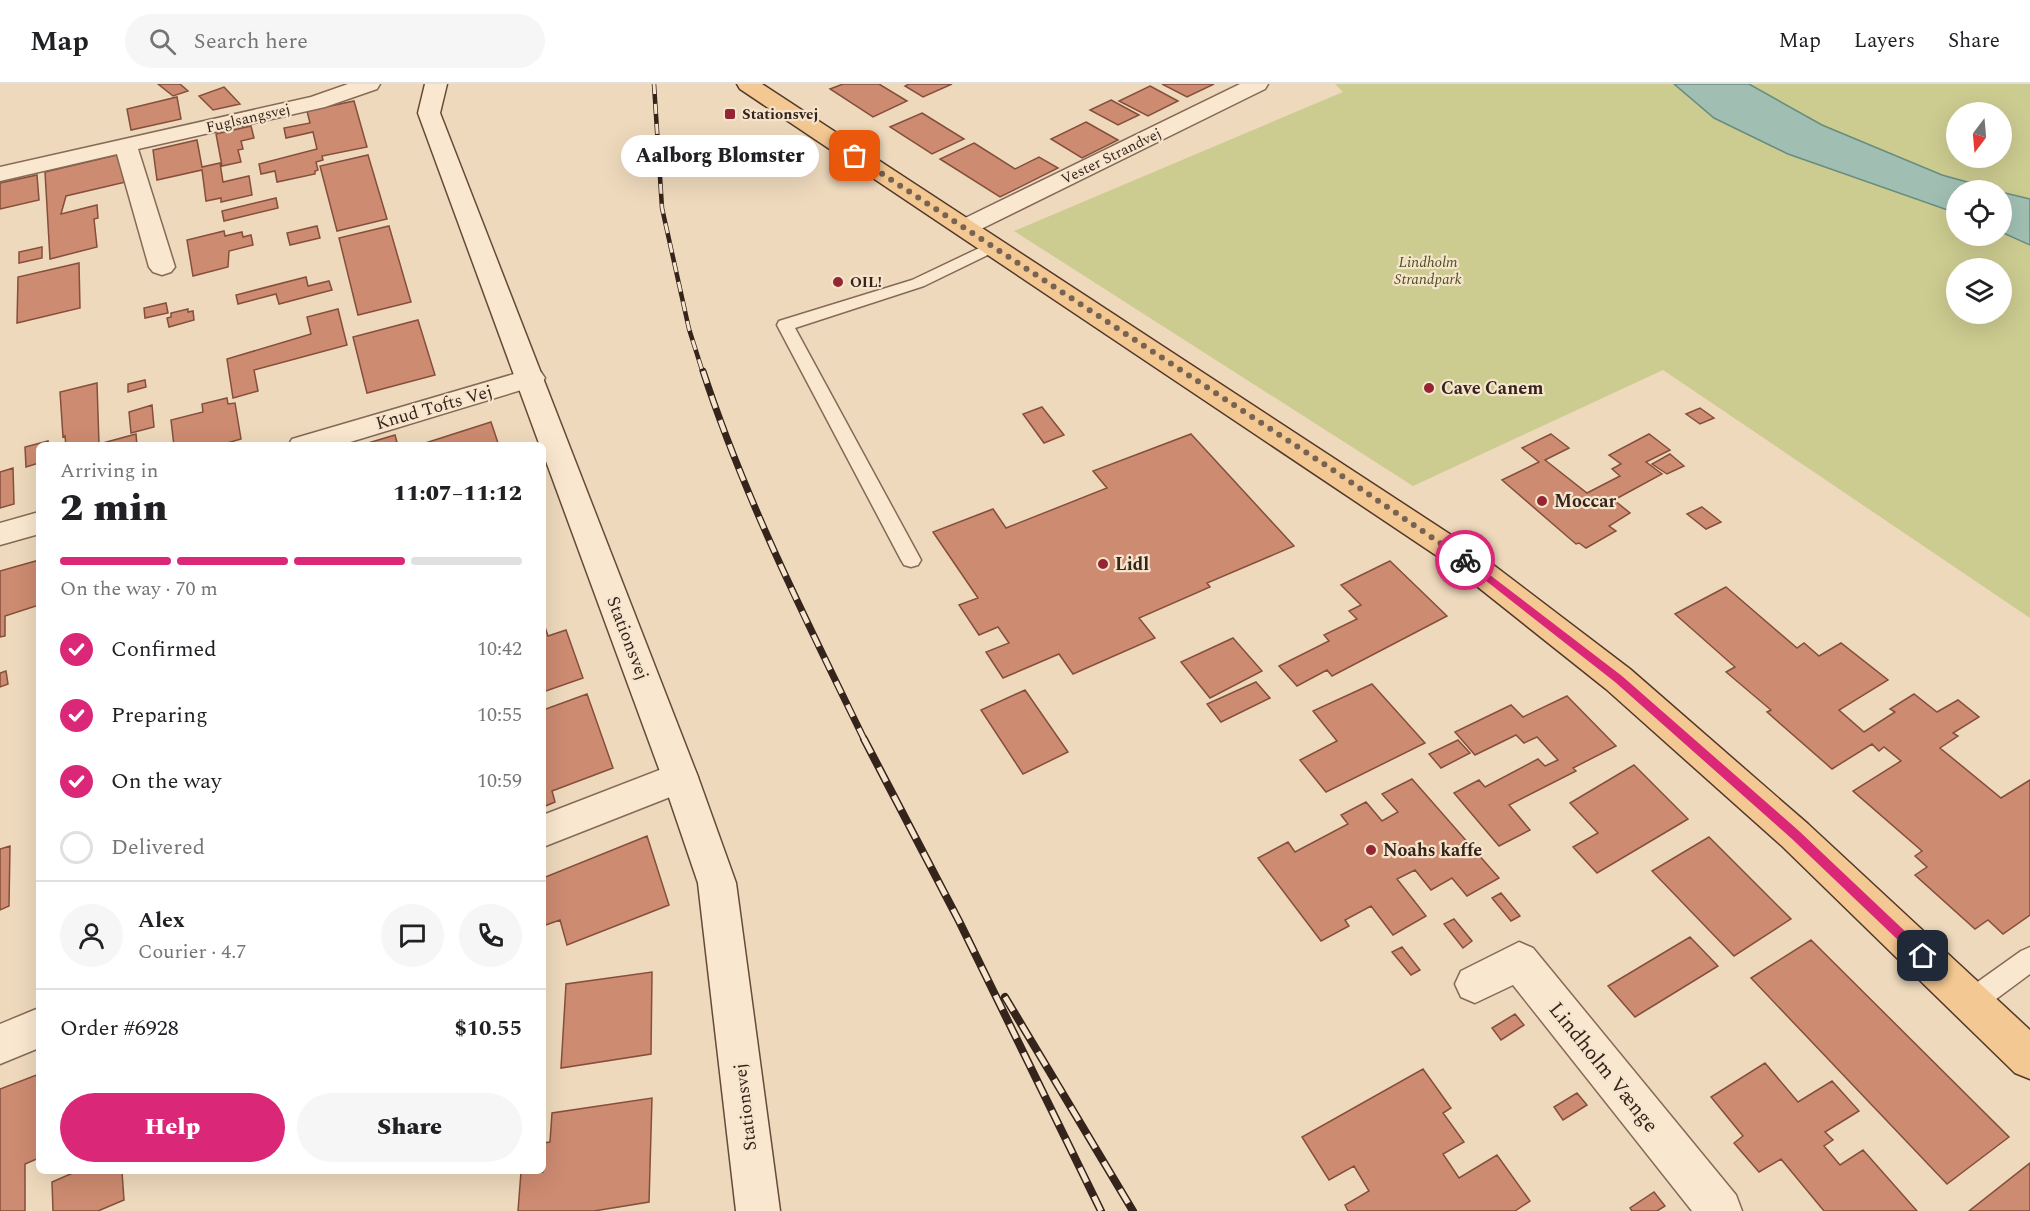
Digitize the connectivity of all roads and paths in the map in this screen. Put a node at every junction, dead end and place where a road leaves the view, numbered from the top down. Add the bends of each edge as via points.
1 (369, 84) edge
2 (436, 84) edge
3 (1257, 84) edge
4 (748, 85) edge
5 (126, 146) junction
6 (0, 174) edge
7 (966, 227) junction
8 (994, 246) junction
9 (162, 267) dead end
10 (531, 378) junction
11 (315, 442) edge
12 (36, 524) edge
13 (0, 534) edge
14 (911, 560) dead end
15 (680, 777) junction
16 (546, 830) edge
17 (2030, 959) edge
18 (1475, 984) dead end
19 (1971, 1002) junction
20 (36, 1029) edge
21 (0, 1044) edge
22 (2030, 1058) edge
23 (758, 1211) edge
24 (1720, 1211) edge

1 - 5 street, Fuglsangsvej via 317,102
2 - 10 street, Stationsvej via 429,113
3 - 7 street, Vester Strandvej
4 - 7 main road
5 - 6 street, Fuglsangsvej
5 - 9 street
7 - 8 main road
8 - 14 lane via 918,284 785,325
8 - 19 main road via 1460,556 1618,679 1795,835
10 - 11 street, Knud Tofts Vej
10 - 15 street, Stationsvej
12 - 13 street
15 - 16 street
15 - 23 street, Stationsvej via 717,883
17 - 19 lane
18 - 24 street, Lindholm Vænge via 1519,961
19 - 22 main road
20 - 21 street

